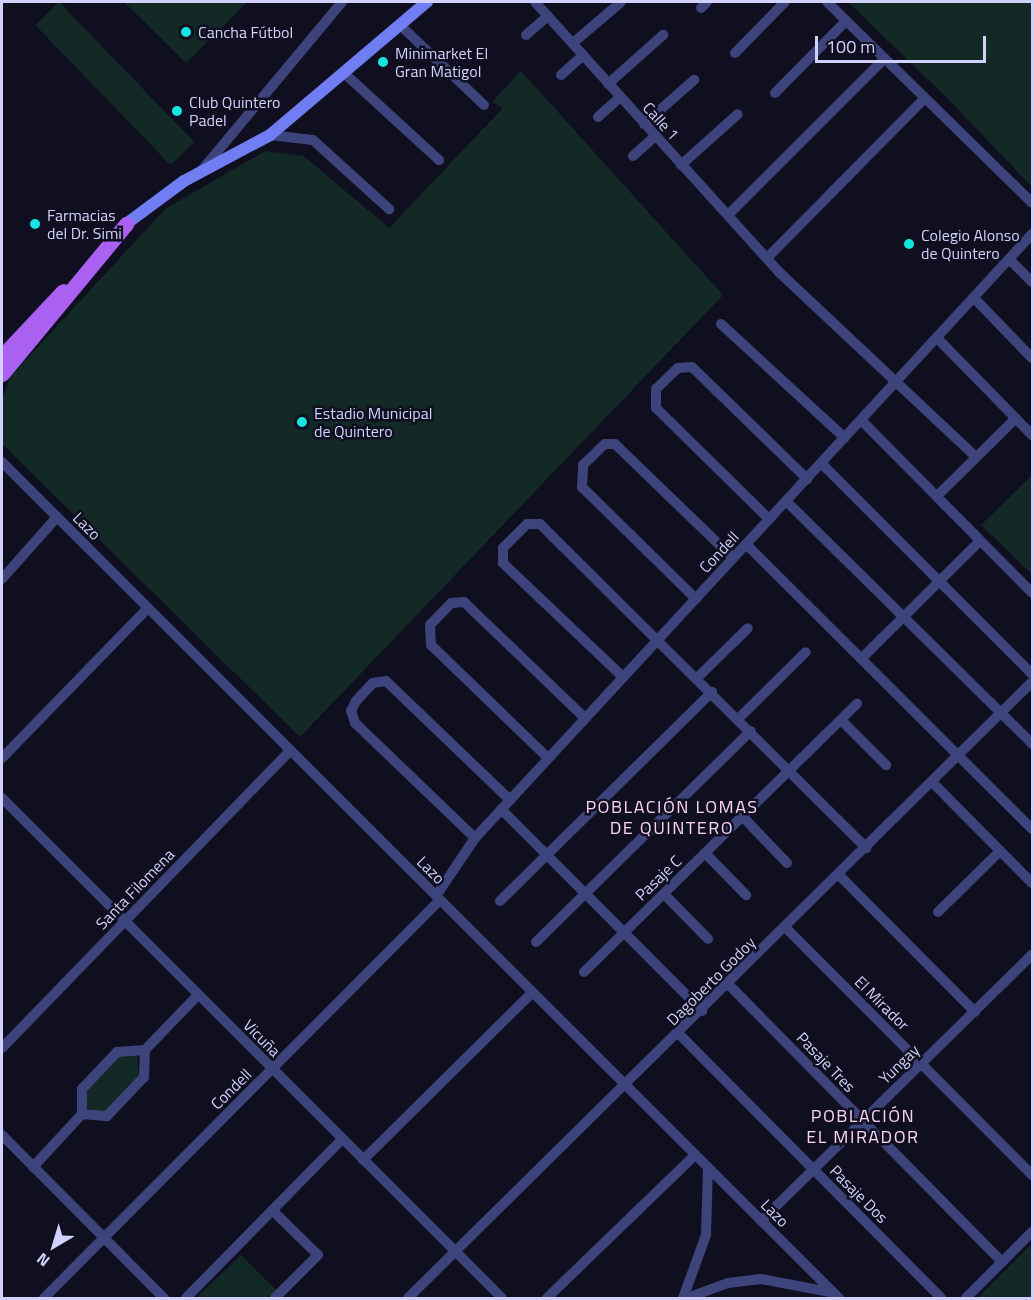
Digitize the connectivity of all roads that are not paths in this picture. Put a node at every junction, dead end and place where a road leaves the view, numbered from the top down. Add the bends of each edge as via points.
1 (342, 2) edge
2 (427, 2) edge
3 (535, 2) edge
4 (621, 2) edge
5 (786, 2) edge
6 (827, 2) edge
7 (548, 16) junction
8 (846, 21) junction
9 (400, 25) junction
10 (525, 35) dead end
11 (663, 35) dead end
12 (573, 43) junction
13 (735, 53) dead end
14 (583, 55) junction
15 (884, 59) junction
16 (344, 73) junction
17 (561, 75) dead end
18 (694, 80) dead end
19 (608, 84) junction
20 (775, 93) dead end
21 (620, 97) junction
22 (924, 99) junction
23 (484, 105) dead end
24 (738, 114) dead end
25 (598, 117) dead end
26 (644, 124) junction
27 (270, 135) junction
28 (655, 136) junction
29 (633, 156) dead end
30 (439, 160) dead end
31 (681, 165) junction
32 (201, 171) junction
33 (1032, 203) edge
34 (389, 209) dead end
35 (728, 215) junction
36 (126, 224) junction
37 (1032, 234) edge
38 (769, 256) junction
39 (1010, 259) junction
40 (1032, 282) edge
41 (974, 298) junction
42 (722, 324) dead end
43 (937, 338) junction
44 (5, 353) edge
45 (1032, 358) edge
46 (2, 374) edge
47 (898, 380) junction
48 (1016, 418) junction
49 (861, 420) junction
50 (1032, 435) edge
51 (844, 438) junction
52 (976, 457) junction
53 (2, 462) edge
54 (821, 463) junction
55 (807, 479) junction
56 (937, 496) junction
57 (786, 501) junction
58 (57, 517) junction
59 (769, 519) junction
60 (981, 541) junction
61 (746, 544) junction
62 (733, 558) junction
63 (2, 579) edge
64 (940, 581) junction
65 (1032, 591) edge
66 (696, 599) junction
67 (148, 608) junction
68 (903, 616) junction
69 (748, 628) dead end
70 (659, 639) junction
71 (806, 652) dead end
72 (862, 658) junction
73 (1032, 674) edge
74 (623, 677) junction
75 (698, 678) junction
76 (1032, 682) edge
77 (712, 692) junction
78 (857, 704) dead end
79 (1002, 713) junction
80 (585, 718) junction
81 (738, 719) junction
82 (841, 720) junction
83 (751, 732) junction
84 (1032, 744) edge
85 (290, 751) junction
86 (959, 755) junction
87 (2, 758) edge
88 (548, 758) junction
89 (886, 765) dead end
90 (790, 771) junction
91 (932, 782) junction
92 (2, 798) edge
93 (510, 800) junction
94 (501, 809) junction
95 (742, 816) junction
96 (1030, 823) edge
97 (475, 838) junction
98 (866, 848) junction
99 (1000, 850) junction
100 (705, 853) junction
101 (547, 855) junction
102 (787, 863) dead end
103 (839, 875) junction
104 (1032, 883) edge
105 (585, 894) junction
106 (664, 894) junction
107 (746, 895) dead end
108 (438, 898) junction
109 (500, 901) dead end
110 (938, 912) dead end
111 (124, 921) junction
112 (786, 928) junction
113 (624, 933) junction
114 (708, 939) dead end
115 (536, 942) dead end
116 (1032, 955) edge
117 (584, 972) dead end
118 (729, 984) junction
119 (532, 993) junction
120 (198, 995) junction
121 (702, 1011) junction
122 (975, 1012) junction
123 (679, 1034) junction
124 (2, 1048) edge
125 (145, 1050) junction
126 (921, 1064) junction
127 (272, 1069) junction
128 (626, 1086) junction
129 (82, 1114) junction
130 (863, 1121) junction
131 (2, 1135) edge
132 (342, 1139) junction
133 (695, 1155) junction
134 (363, 1160) junction
135 (33, 1167) junction
136 (708, 1167) junction
137 (814, 1169) junction
138 (1032, 1175) edge
139 (272, 1210) junction
140 (761, 1221) junction
141 (1032, 1232) edge
142 (104, 1238) junction
143 (456, 1252) junction
144 (1002, 1262) junction
145 (835, 1297) edge
146 (44, 1299) edge
147 (164, 1299) edge
148 (186, 1299) edge
149 (275, 1299) edge
150 (408, 1299) edge
151 (502, 1299) edge
152 (547, 1299) edge
153 (685, 1299) edge
154 (941, 1299) edge
155 (966, 1299) edge

1 - 32 street
2 - 9 main road
3 - 7 street, Calle 1
4 - 12 street
5 - 13 street
6 - 8 street
7 - 10 street
7 - 12 street, Calle 1
8 - 15 street
8 - 20 street
9 - 16 main road
9 - 23 street
11 - 19 street
12 - 14 street, Calle 1
14 - 17 street
14 - 19 street, Calle 1
15 - 22 street
15 - 35 street
16 - 27 main road
16 - 30 street
18 - 26 street
19 - 21 street, Calle 1
21 - 25 street
21 - 26 street, Calle 1
22 - 33 street
22 - 38 street
24 - 31 street
26 - 28 street, Calle 1
27 - 32 main road
27 - 34 street via 313,140
28 - 29 street
28 - 31 street, Calle 1
31 - 35 street, Calle 1
32 - 36 main road
35 - 38 street, Calle 1
36 - 44 main road
36 - 46 main road
37 - 39 street, Condell
38 - 47 street, Calle 1 via 780,273
39 - 40 street
39 - 41 street, Condell
41 - 43 street, Condell
41 - 45 street
42 - 51 street
43 - 47 street, Condell
43 - 48 street
44 - 46 main road
47 - 49 street, Condell
47 - 52 street, Calle 1
48 - 50 street
48 - 52 street
49 - 51 street, Condell
49 - 56 street
51 - 54 street, Condell
52 - 56 street
53 - 58 street, Lazo
54 - 55 street, Condell
54 - 64 street
55 - 57 street, Condell
55 - 59 street via 692,368 675,370 654,392 654,405
56 - 60 street
57 - 59 street, Condell
57 - 68 street
58 - 63 street
58 - 67 street, Lazo
59 - 61 street, Condell
60 - 64 street
60 - 65 street
61 - 62 street, Condell
61 - 72 street
62 - 66 street, Condell
62 - 66 street via 615,444 603,446 580,468 582,487
64 - 68 street
64 - 73 street
66 - 70 street, Condell
67 - 85 street, Lazo
67 - 87 street
68 - 72 street
68 - 79 street
69 - 75 street
70 - 74 street, Condell
70 - 74 street via 540,524 527,524 503,548 503,563
70 - 75 street
71 - 81 street
72 - 86 street
74 - 80 street, Condell
75 - 77 street
76 - 79 street, Dagoberto Godoy
77 - 81 street
77 - 101 street
78 - 82 street, Pasaje C
79 - 84 street
79 - 86 street, Dagoberto Godoy
80 - 88 street, Condell
80 - 88 street via 467,604 449,605 428,628 429,642
81 - 83 street
82 - 89 street
82 - 90 street, Pasaje C
83 - 90 street
83 - 105 street
85 - 108 street, Lazo
85 - 111 street, Santa Filomena
86 - 91 street, Dagoberto Godoy
86 - 96 street
88 - 93 street, Condell
90 - 95 street, Pasaje C
90 - 98 street
91 - 98 street, Dagoberto Godoy
91 - 99 street
92 - 111 street, Vicuña
93 - 94 street, Condell
93 - 97 street via 386,681 373,683 356,701 351,711 355,723
94 - 97 street, Condell
94 - 101 street
95 - 100 street, Pasaje C
95 - 102 street
97 - 108 street, Condell
98 - 103 street, Dagoberto Godoy
99 - 104 street
99 - 110 street
100 - 106 street, Pasaje C
100 - 107 street
101 - 105 street
101 - 109 street
103 - 112 street, Dagoberto Godoy
103 - 122 street
105 - 113 street
105 - 115 street
106 - 113 street, Pasaje C
106 - 114 street
108 - 119 street, Lazo
108 - 127 street, Condell
111 - 120 street, Vicuña
111 - 124 street, Santa Filomena
112 - 118 street, Dagoberto Godoy
112 - 126 street, El Mirador
113 - 117 street, Pasaje C
113 - 121 street
116 - 122 street, Yungay
118 - 121 street, Dagoberto Godoy
118 - 130 street, Pasaje Tres
119 - 128 street, Lazo
119 - 134 street
120 - 125 street
120 - 127 street, Vicuña
121 - 123 street, Dagoberto Godoy
122 - 126 street, Yungay
123 - 128 street, Dagoberto Godoy
123 - 137 street, Pasaje Dos
125 - 129 street via 117,1052 82,1089
125 - 129 street via 144,1077 107,1116
126 - 130 street, Yungay
126 - 138 street, El Mirador
127 - 132 street, Vicuña
127 - 142 street, Condell
128 - 133 street, Lazo
128 - 143 street, Dagoberto Godoy
129 - 135 street
130 - 137 street, Yungay
130 - 144 street, Pasaje Tres
131 - 135 street
132 - 134 street, Vicuña
132 - 139 street
133 - 136 street, Lazo
133 - 152 street
134 - 143 street, Vicuña
135 - 142 street
136 - 140 street, Lazo
136 - 153 street via 706,1235
137 - 140 street, Yungay
137 - 154 street, Pasaje Dos
139 - 148 street
139 - 149 street via 318,1255
140 - 145 street, Lazo
141 - 144 street
142 - 146 street, Condell
142 - 147 street
143 - 150 street, Dagoberto Godoy
143 - 151 street, Vicuña
144 - 155 street
145 - 153 street via 791,1281 761,1278 728,1283

